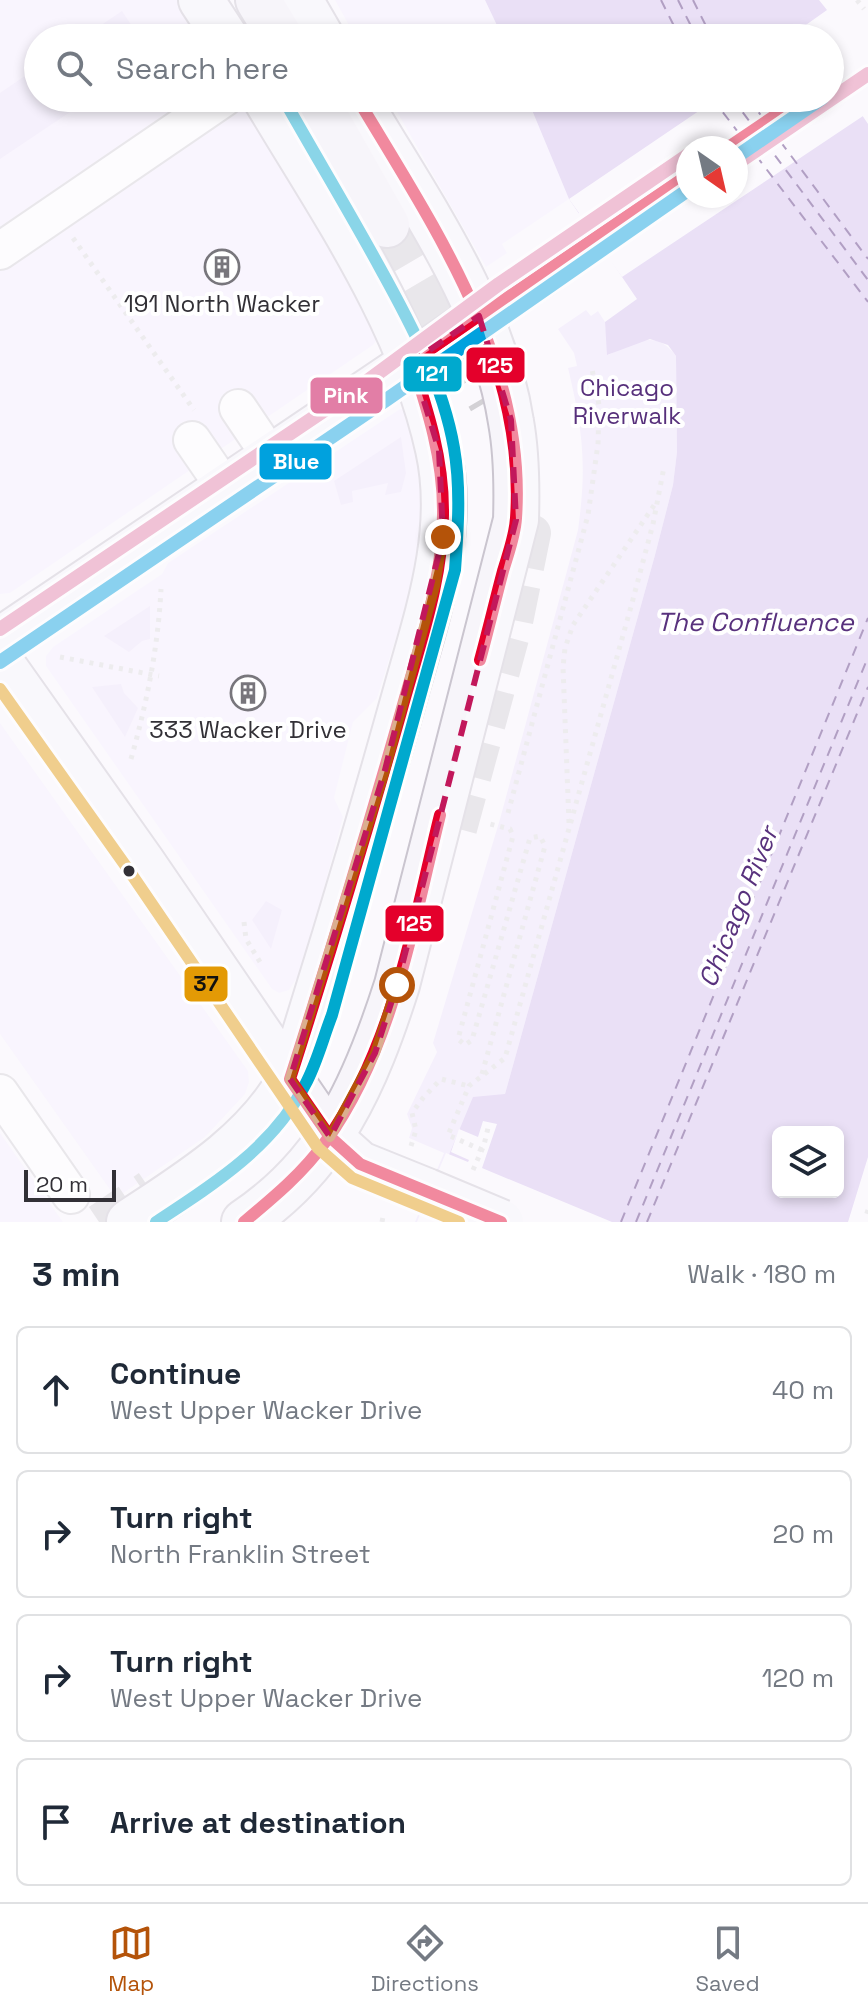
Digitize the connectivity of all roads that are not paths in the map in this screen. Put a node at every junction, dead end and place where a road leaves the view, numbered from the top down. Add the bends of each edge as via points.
1 (201, 0) edge
2 (258, 0) edge
3 (300, 0) edge
4 (217, 24) edge
5 (273, 24) edge
6 (314, 24) edge
7 (204, 112) edge
8 (273, 112) edge
9 (323, 112) edge
10 (365, 112) edge
11 (387, 225) tunnel mouth
12 (0, 251) edge
13 (545, 272) dead end
14 (479, 316) junction
15 (412, 362) junction
16 (238, 408) dead end
17 (195, 428) road end
18 (271, 457) junction
19 (225, 488) junction
20 (0, 640) edge
21 (0, 661) edge
22 (290, 1079) junction
23 (0, 1093) edge
24 (330, 1137) junction
25 (71, 1195) dead end
26 (129, 1222) tunnel mouth
27 (244, 1222) edge
28 (501, 1222) edge

1 - 4 main road
2 - 5 highway
3 - 6 main road
7 - 12 street
8 - 15 main road via 377,290
9 - 11 highway
10 - 14 main road
13 - 14 main road
14 - 15 main road
14 - 24 main road via 511,420 516,520 397,985 375,1053
15 - 18 main road
15 - 22 main road via 439,450 444,487 435,586
16 - 18 street
17 - 19 street
18 - 19 main road
19 - 20 main road
21 - 22 main road
22 - 24 main road
22 - 26 main road via 252,1129 217,1162
23 - 25 street
24 - 27 main road via 295,1182
24 - 28 main road, bridge via 360,1164

